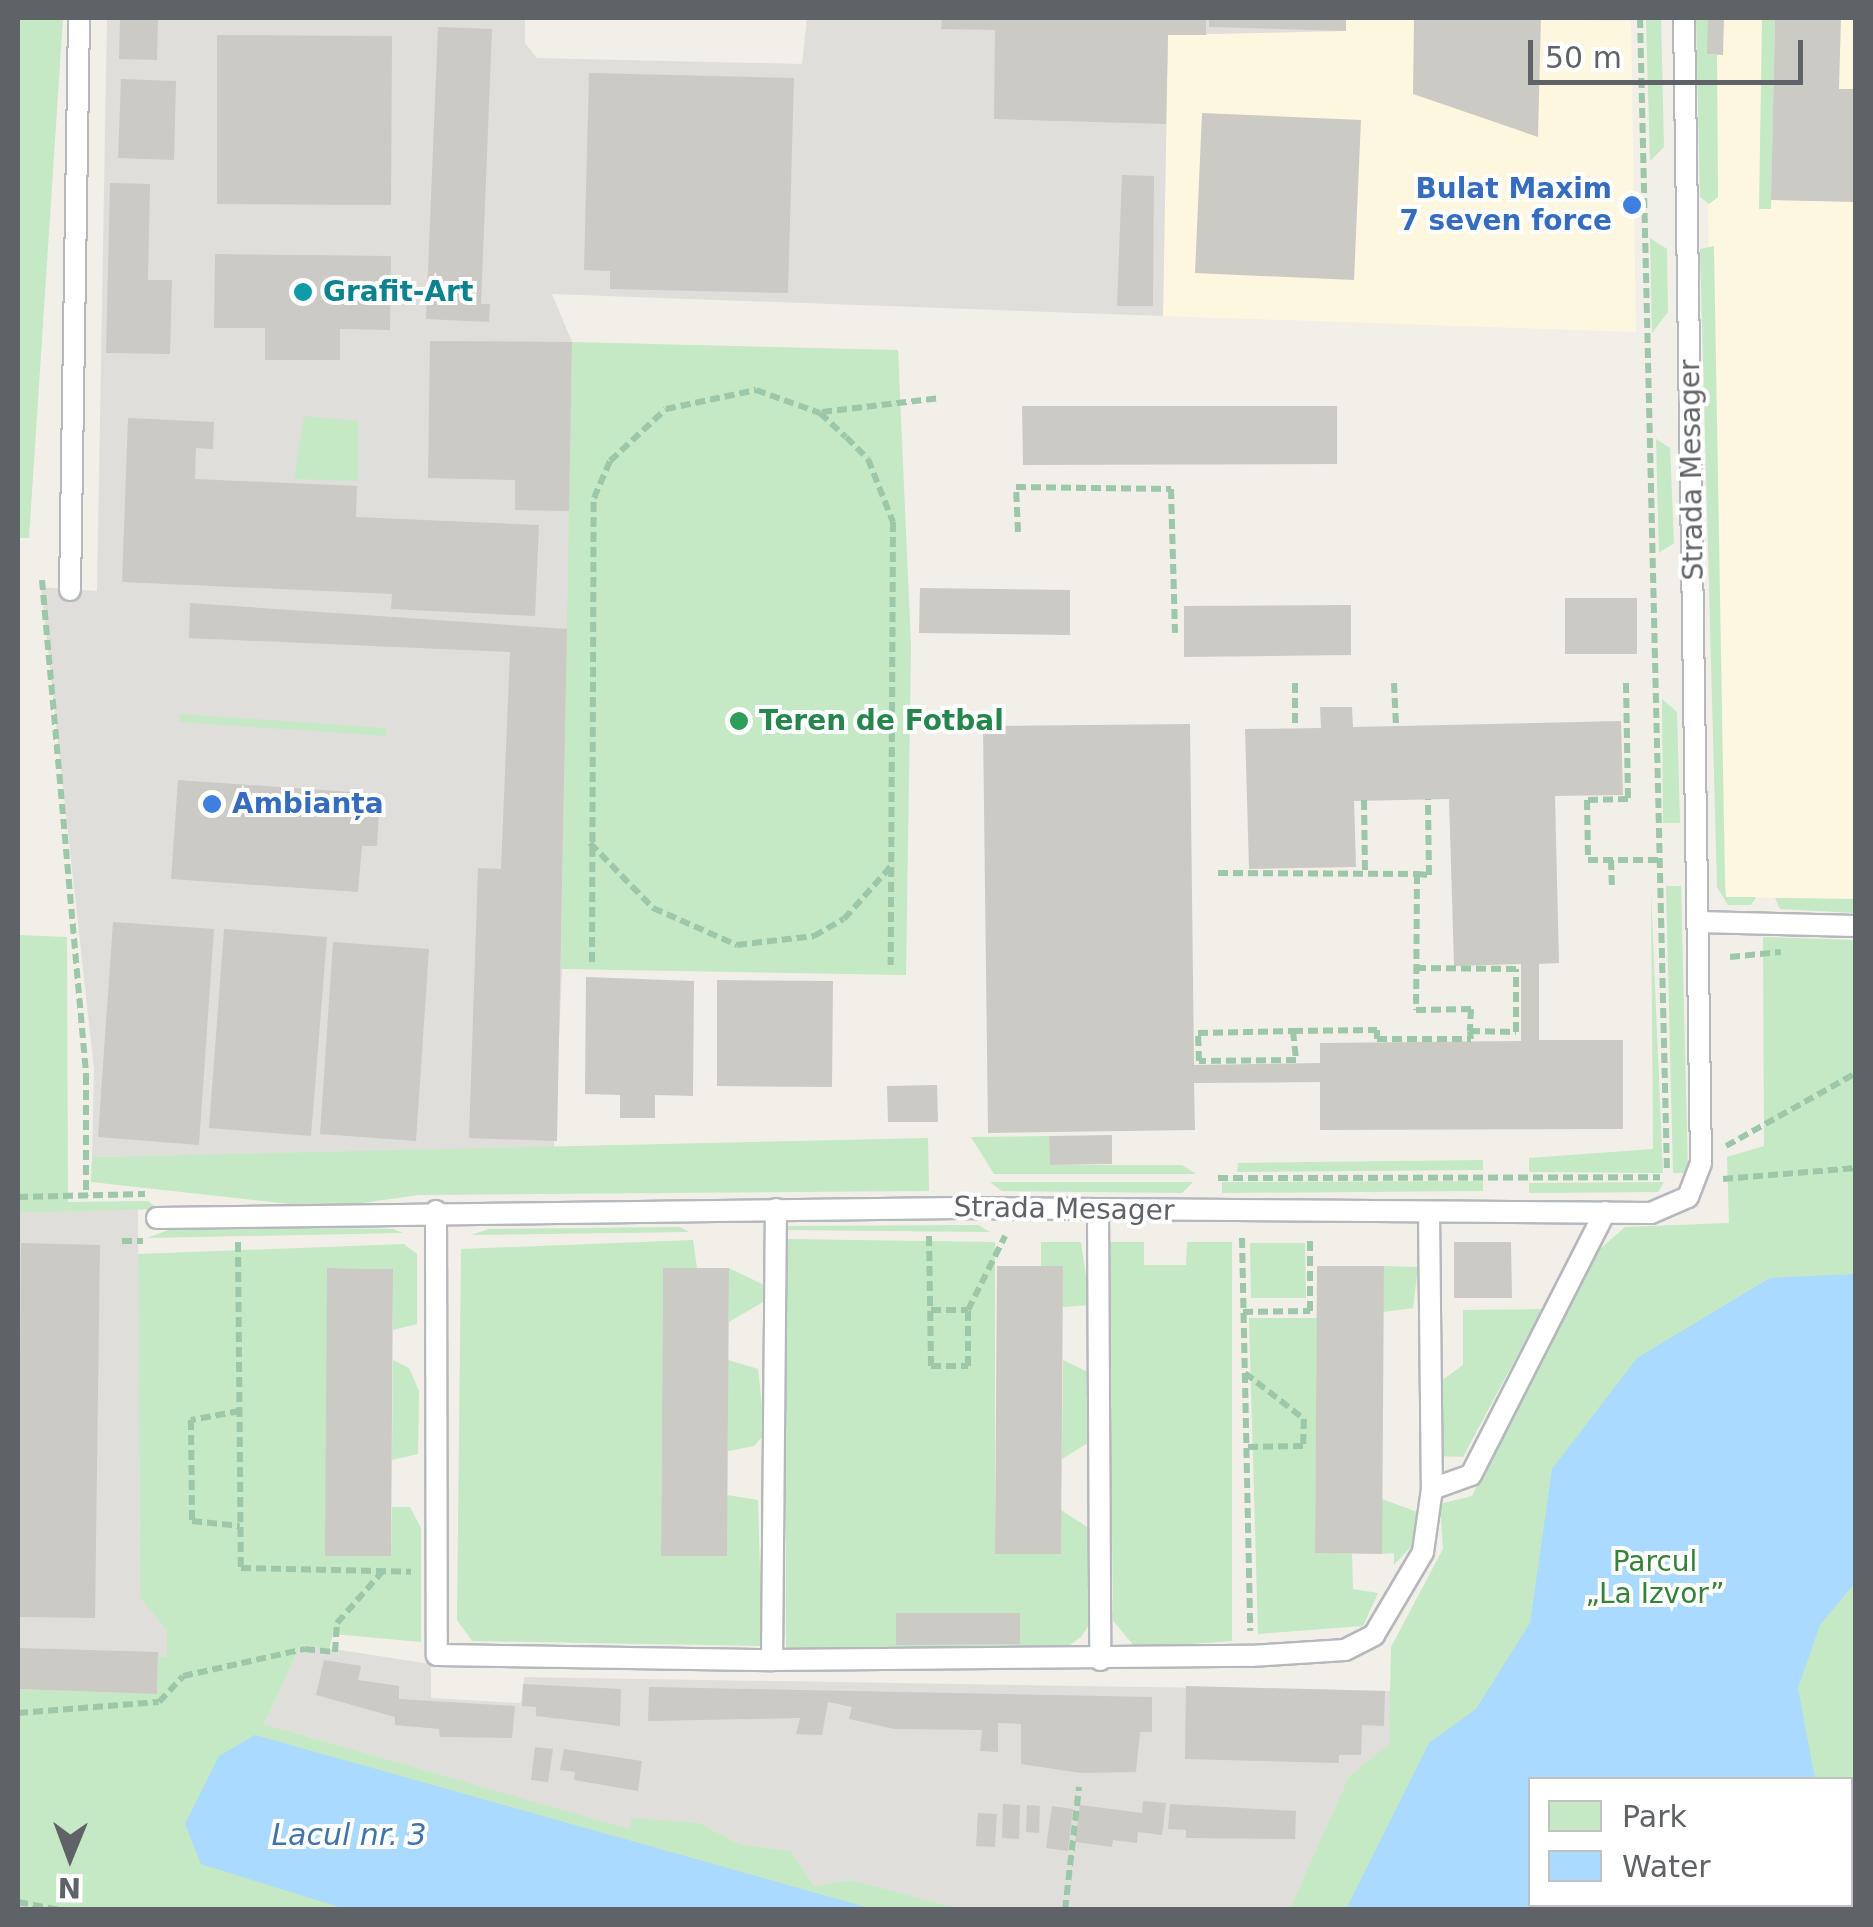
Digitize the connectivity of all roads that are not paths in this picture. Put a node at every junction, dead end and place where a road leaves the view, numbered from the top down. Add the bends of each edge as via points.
1 (79, 18) edge
2 (1684, 18) edge
3 (70, 590) dead end
4 (1700, 922) junction
5 (1856, 926) edge
6 (776, 1209) junction
7 (1098, 1210) junction
8 (436, 1212) junction
9 (1429, 1212) junction
10 (1605, 1212) junction
11 (158, 1218) dead end
12 (1432, 1489) junction
13 (772, 1660) junction
14 (1100, 1660) junction

1 - 3 lane
2 - 4 lane, Strada Mesager
4 - 5 lane
4 - 10 lane, Strada Mesager via 1700,1170 1668,1208
6 - 7 lane, Strada Mesager
6 - 8 lane, Strada Mesager
6 - 13 lane
7 - 9 lane, Strada Mesager
7 - 14 lane
8 - 11 lane, Strada Mesager
8 - 13 lane via 438,1656
9 - 10 lane, Strada Mesager
9 - 12 lane
10 - 12 lane via 1470,1475
12 - 14 lane via 1423,1552 1374,1635 1344,1650
13 - 14 lane

